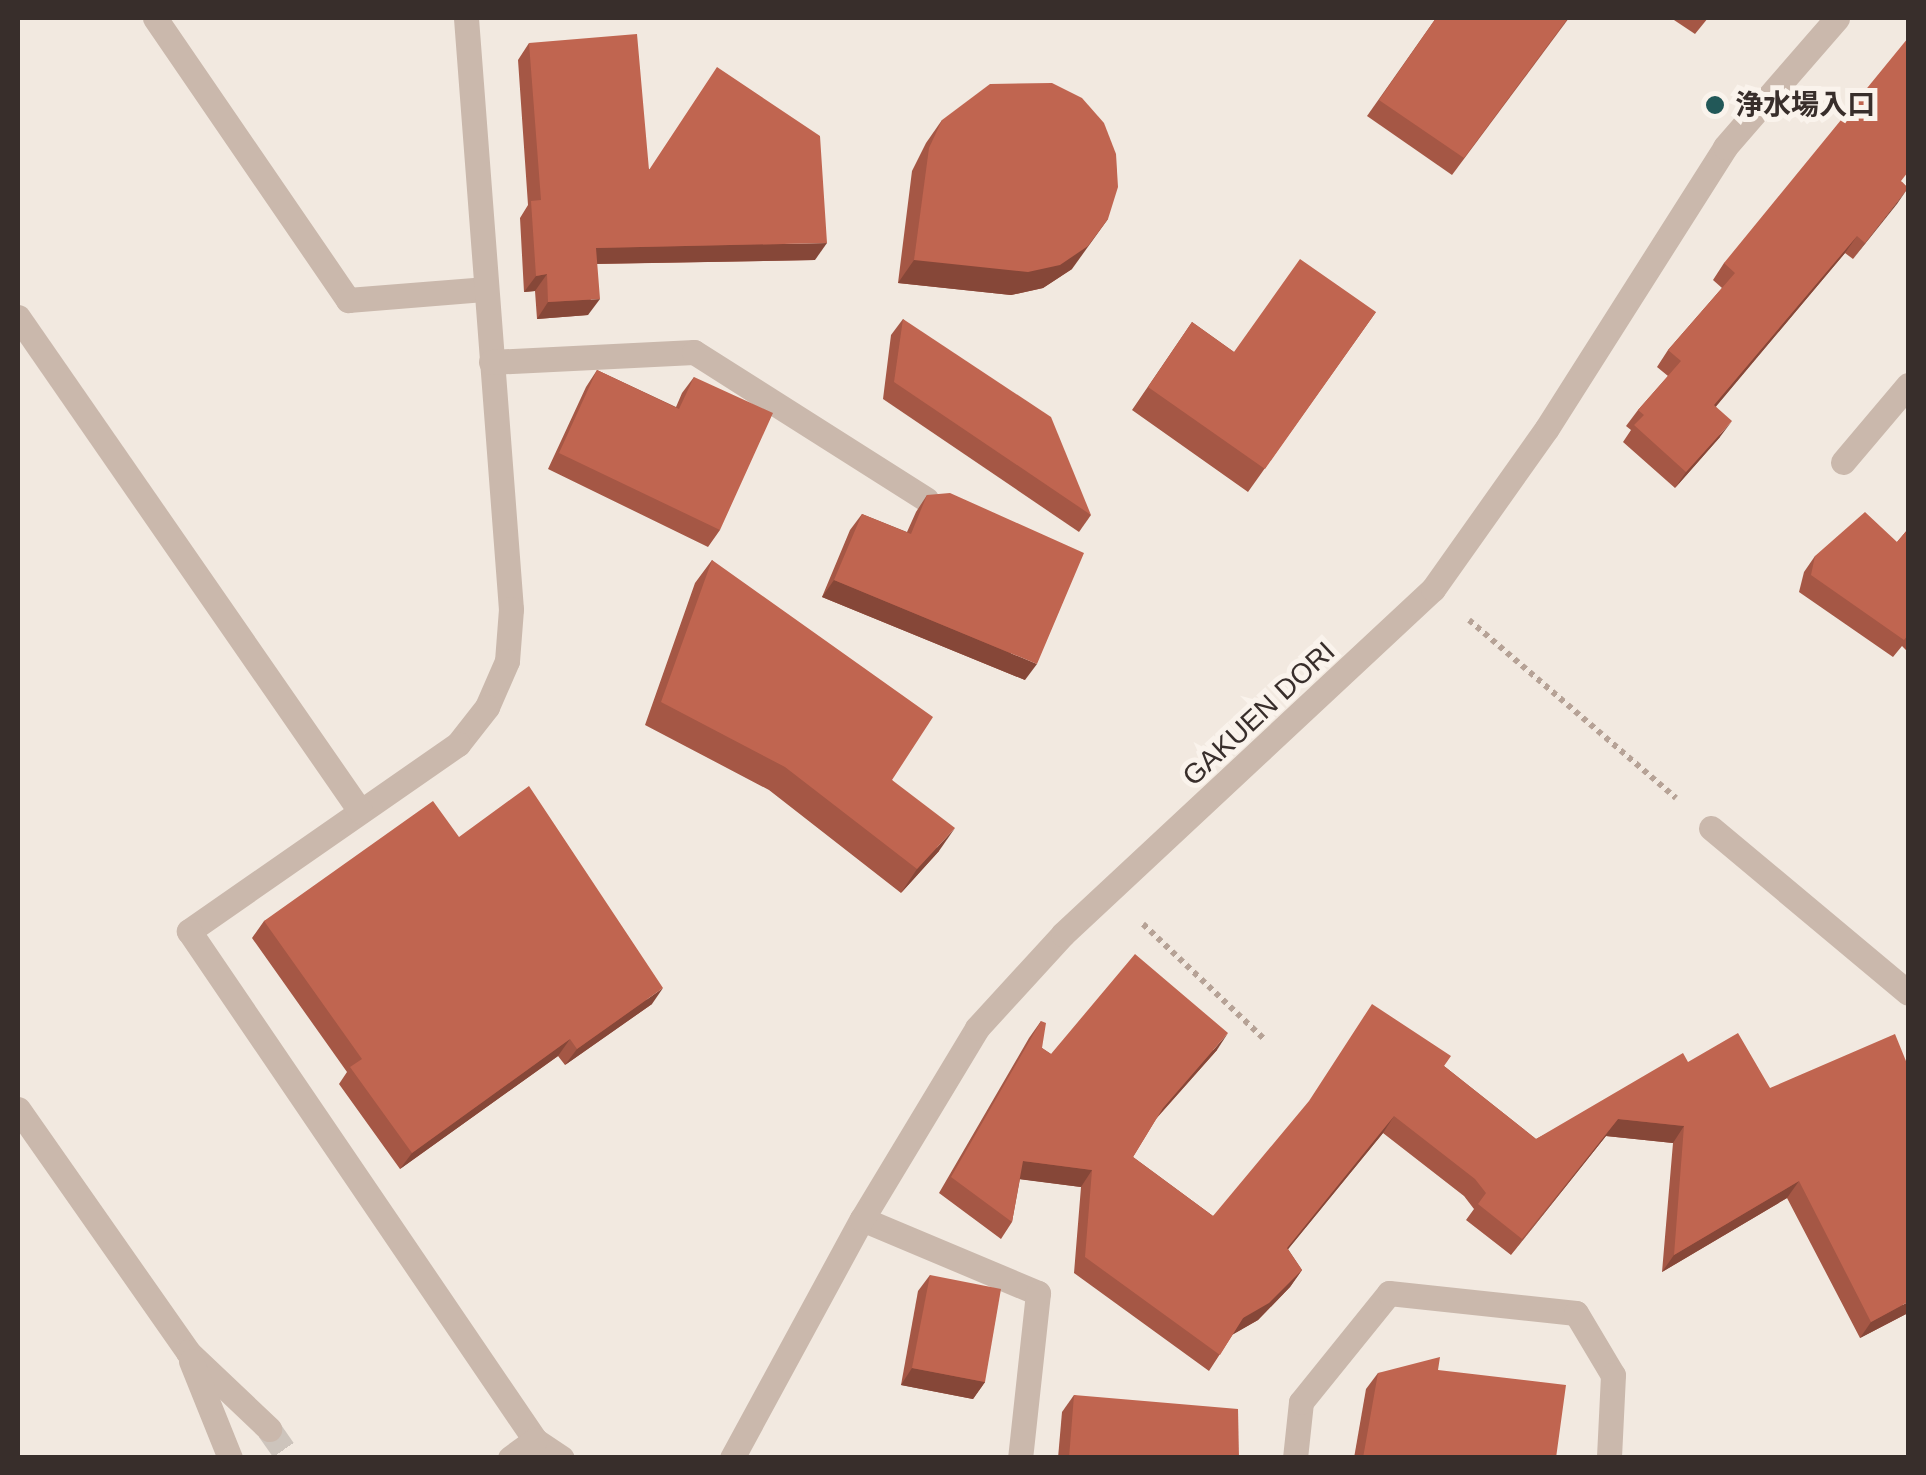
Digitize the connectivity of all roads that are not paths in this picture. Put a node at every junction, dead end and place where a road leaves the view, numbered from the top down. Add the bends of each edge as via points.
1 (155, 18) edge
2 (466, 18) edge
3 (1837, 18) edge
4 (484, 289) junction
5 (18, 317) edge
6 (491, 362) junction
7 (1908, 386) edge
8 (1843, 462) dead end
9 (926, 499) edge
10 (360, 811) junction
11 (1711, 828) road end
12 (1908, 993) edge
13 (18, 1109) edge
14 (862, 1219) junction
15 (188, 1352) junction
16 (269, 1428) tunnel mouth
17 (535, 1440) junction
18 (230, 1458) edge
19 (510, 1458) edge
20 (562, 1458) edge
21 (732, 1458) edge
22 (1020, 1458) edge
23 (1295, 1458) edge
24 (1609, 1458) edge

1 - 4 street via 348,300
2 - 4 street
3 - 14 street, GAKUEN DORI via 1725,148 1547,428 1432,589 1111,891 977,1028
4 - 6 street
5 - 10 street
6 - 9 street via 694,352
6 - 10 street via 512,609 506,661 488,707 458,744
7 - 8 street
10 - 17 street via 189,931
11 - 12 street
13 - 15 street
14 - 21 street, GAKUEN DORI
14 - 22 street via 1038,1293
15 - 16 street
15 - 18 street
17 - 19 street
17 - 20 street
23 - 24 street via 1301,1402 1389,1293 1576,1314 1613,1375

